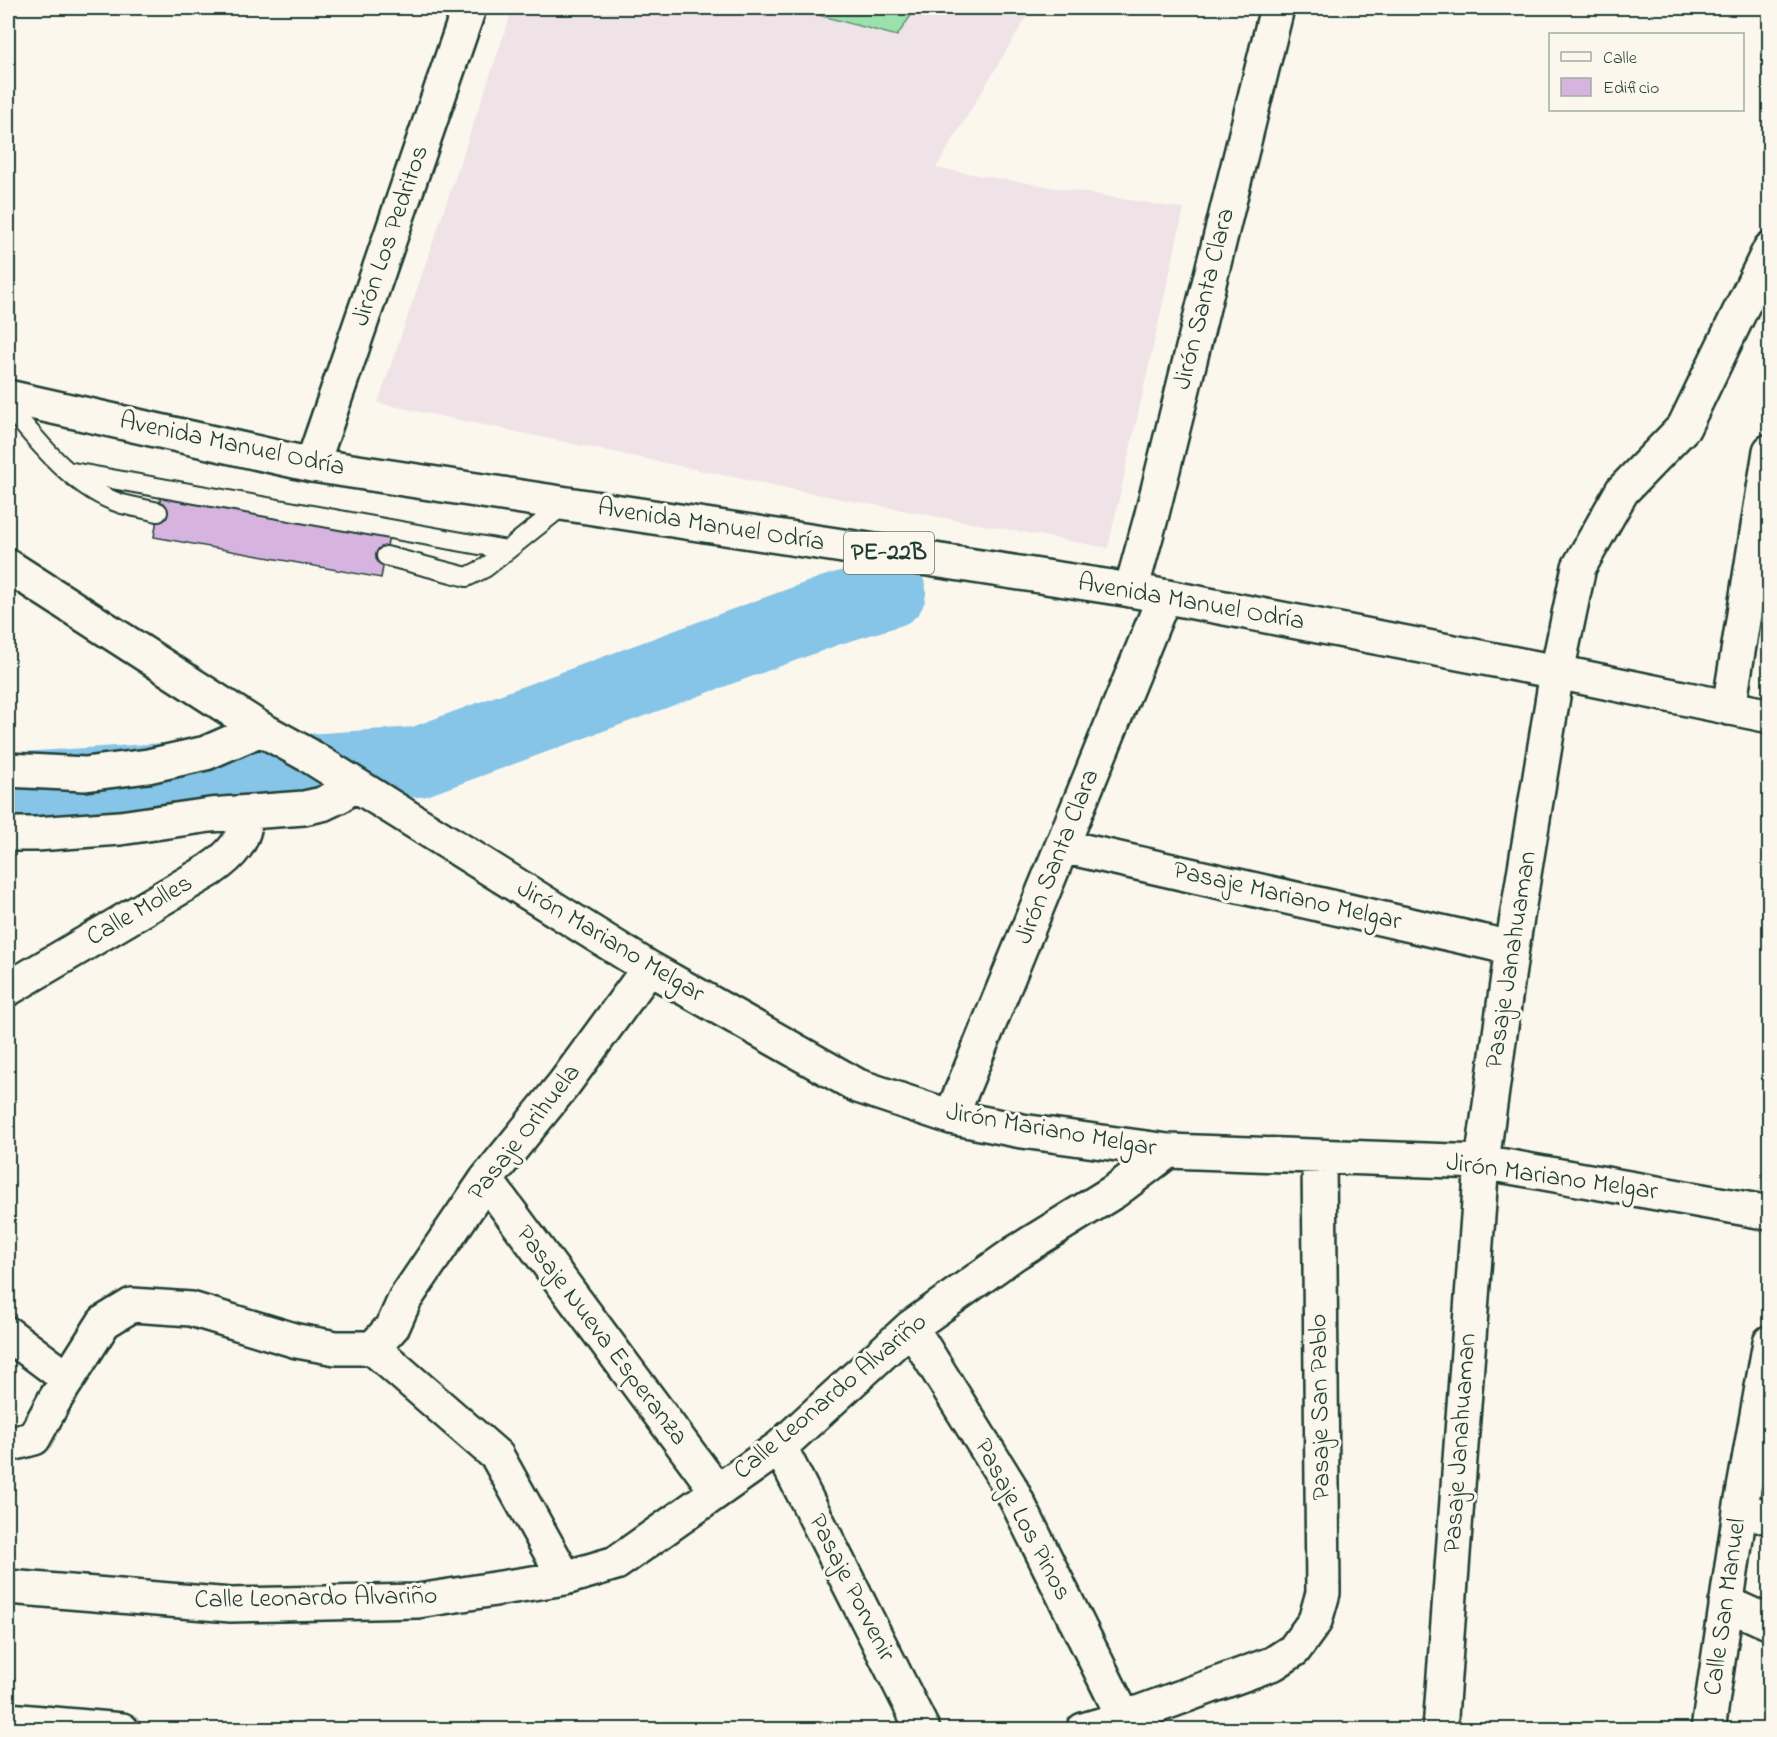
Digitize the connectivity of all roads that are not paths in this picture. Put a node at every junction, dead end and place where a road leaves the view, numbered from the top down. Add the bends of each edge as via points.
1 (469, 8) edge
2 (1276, 8) edge
3 (1770, 249) edge
4 (8, 397) edge
5 (8, 406) edge
6 (1770, 450) edge
7 (312, 465) junction
8 (67, 471) junction
9 (565, 504) junction
10 (158, 512) dead end
11 (507, 550) junction
12 (386, 556) dead end
13 (8, 566) edge
14 (1131, 590) junction
15 (1164, 597) junction
16 (1557, 672) junction
17 (1729, 708) junction
18 (1770, 716) edge
19 (261, 729) junction
20 (8, 770) edge
21 (350, 782) junction
22 (246, 813) junction
23 (8, 834) edge
24 (1062, 846) junction
25 (1512, 948) junction
26 (649, 968) junction
27 (8, 989) edge
28 (951, 1117) junction
29 (1167, 1151) junction
30 (1319, 1157) junction
31 (1482, 1162) junction
32 (486, 1180) junction
33 (1770, 1213) edge
34 (911, 1327) junction
35 (8, 1334) edge
36 (1770, 1342) edge
37 (373, 1348) junction
38 (68, 1379) junction
39 (8, 1446) edge
40 (780, 1447) junction
41 (717, 1491) junction
42 (1755, 1514) edge
43 (565, 1578) junction
44 (8, 1587) edge
45 (1726, 1603) junction
46 (1770, 1623) edge
47 (1124, 1718) junction
48 (8, 1720) edge
49 (122, 1730) edge
50 (923, 1730) edge
51 (1083, 1730) edge
52 (1440, 1730) edge
53 (1708, 1730) edge

1 - 7 main road, Jirón Los Pedritos
2 - 14 main road, Jirón Santa Clara
3 - 16 main road, Pasaje Janahuaman via 1684,427 1622,491 1579,567
4 - 7 main road, Avenida Manuel Odría / PE-22B
5 - 8 lane
6 - 17 main road
7 - 9 main road, Avenida Manuel Odría / PE-22B
8 - 10 lane via 120,503
8 - 11 lane
9 - 11 lane
9 - 14 main road, Avenida Manuel Odría / PE-22B
11 - 12 lane via 467,577
13 - 19 main road, Jirón Mariano Melgar
14 - 15 main road, Avenida Manuel Odría / PE-22B
15 - 16 main road, Avenida Manuel Odría / PE-22B
15 - 24 main road, Jirón Santa Clara
16 - 17 main road, Avenida Manuel Odría / PE-22B
16 - 25 main road, Pasaje Janahuaman
17 - 18 main road, Avenida Manuel Odría / PE-22B
19 - 20 main road via 206,753 148,766 85,774
19 - 21 main road, Jirón Mariano Melgar
21 - 22 main road via 339,796 322,804
21 - 26 main road, Jirón Mariano Melgar
22 - 23 main road via 120,828
22 - 27 main road, Calle Molles via 246,829 225,860
24 - 25 main road, Pasaje Mariano Melgar
24 - 28 main road, Jirón Santa Clara
25 - 31 main road, Pasaje Janahuaman
26 - 28 main road, Jirón Mariano Melgar via 858,1086
26 - 32 main road, Pasaje Orihuela via 564,1084
28 - 29 main road, Jirón Mariano Melgar
29 - 30 main road, Jirón Mariano Melgar
29 - 34 main road, Calle Leonardo Alvariño via 1115,1191 1015,1253
30 - 31 main road, Jirón Mariano Melgar
30 - 47 main road, Pasaje San Pablo via 1323,1593 1315,1621 1294,1650 1274,1663
31 - 33 main road, Jirón Mariano Melgar
31 - 52 main road, Pasaje Janahuaman
32 - 37 main road, Pasaje Orihuela via 405,1299 393,1326
32 - 41 main road, Pasaje Nueva Esperanza
34 - 40 main road, Calle Leonardo Alvariño
34 - 47 main road, Pasaje Los Pinos via 1009,1485
35 - 38 main road
36 - 42 main road, Calle San Manuel
37 - 38 main road via 336,1348 297,1341 191,1309 132,1305 104,1322
37 - 43 main road via 497,1456
38 - 39 main road via 34,1438
40 - 41 main road, Calle Leonardo Alvariño
40 - 50 main road, Pasaje Porvenir
41 - 43 main road, Calle Leonardo Alvariño via 616,1563
42 - 45 main road, Calle San Manuel
43 - 44 main road, Calle Leonardo Alvariño via 418,1601 231,1605
45 - 46 main road
45 - 53 main road, Calle San Manuel
47 - 51 main road
48 - 49 main road

